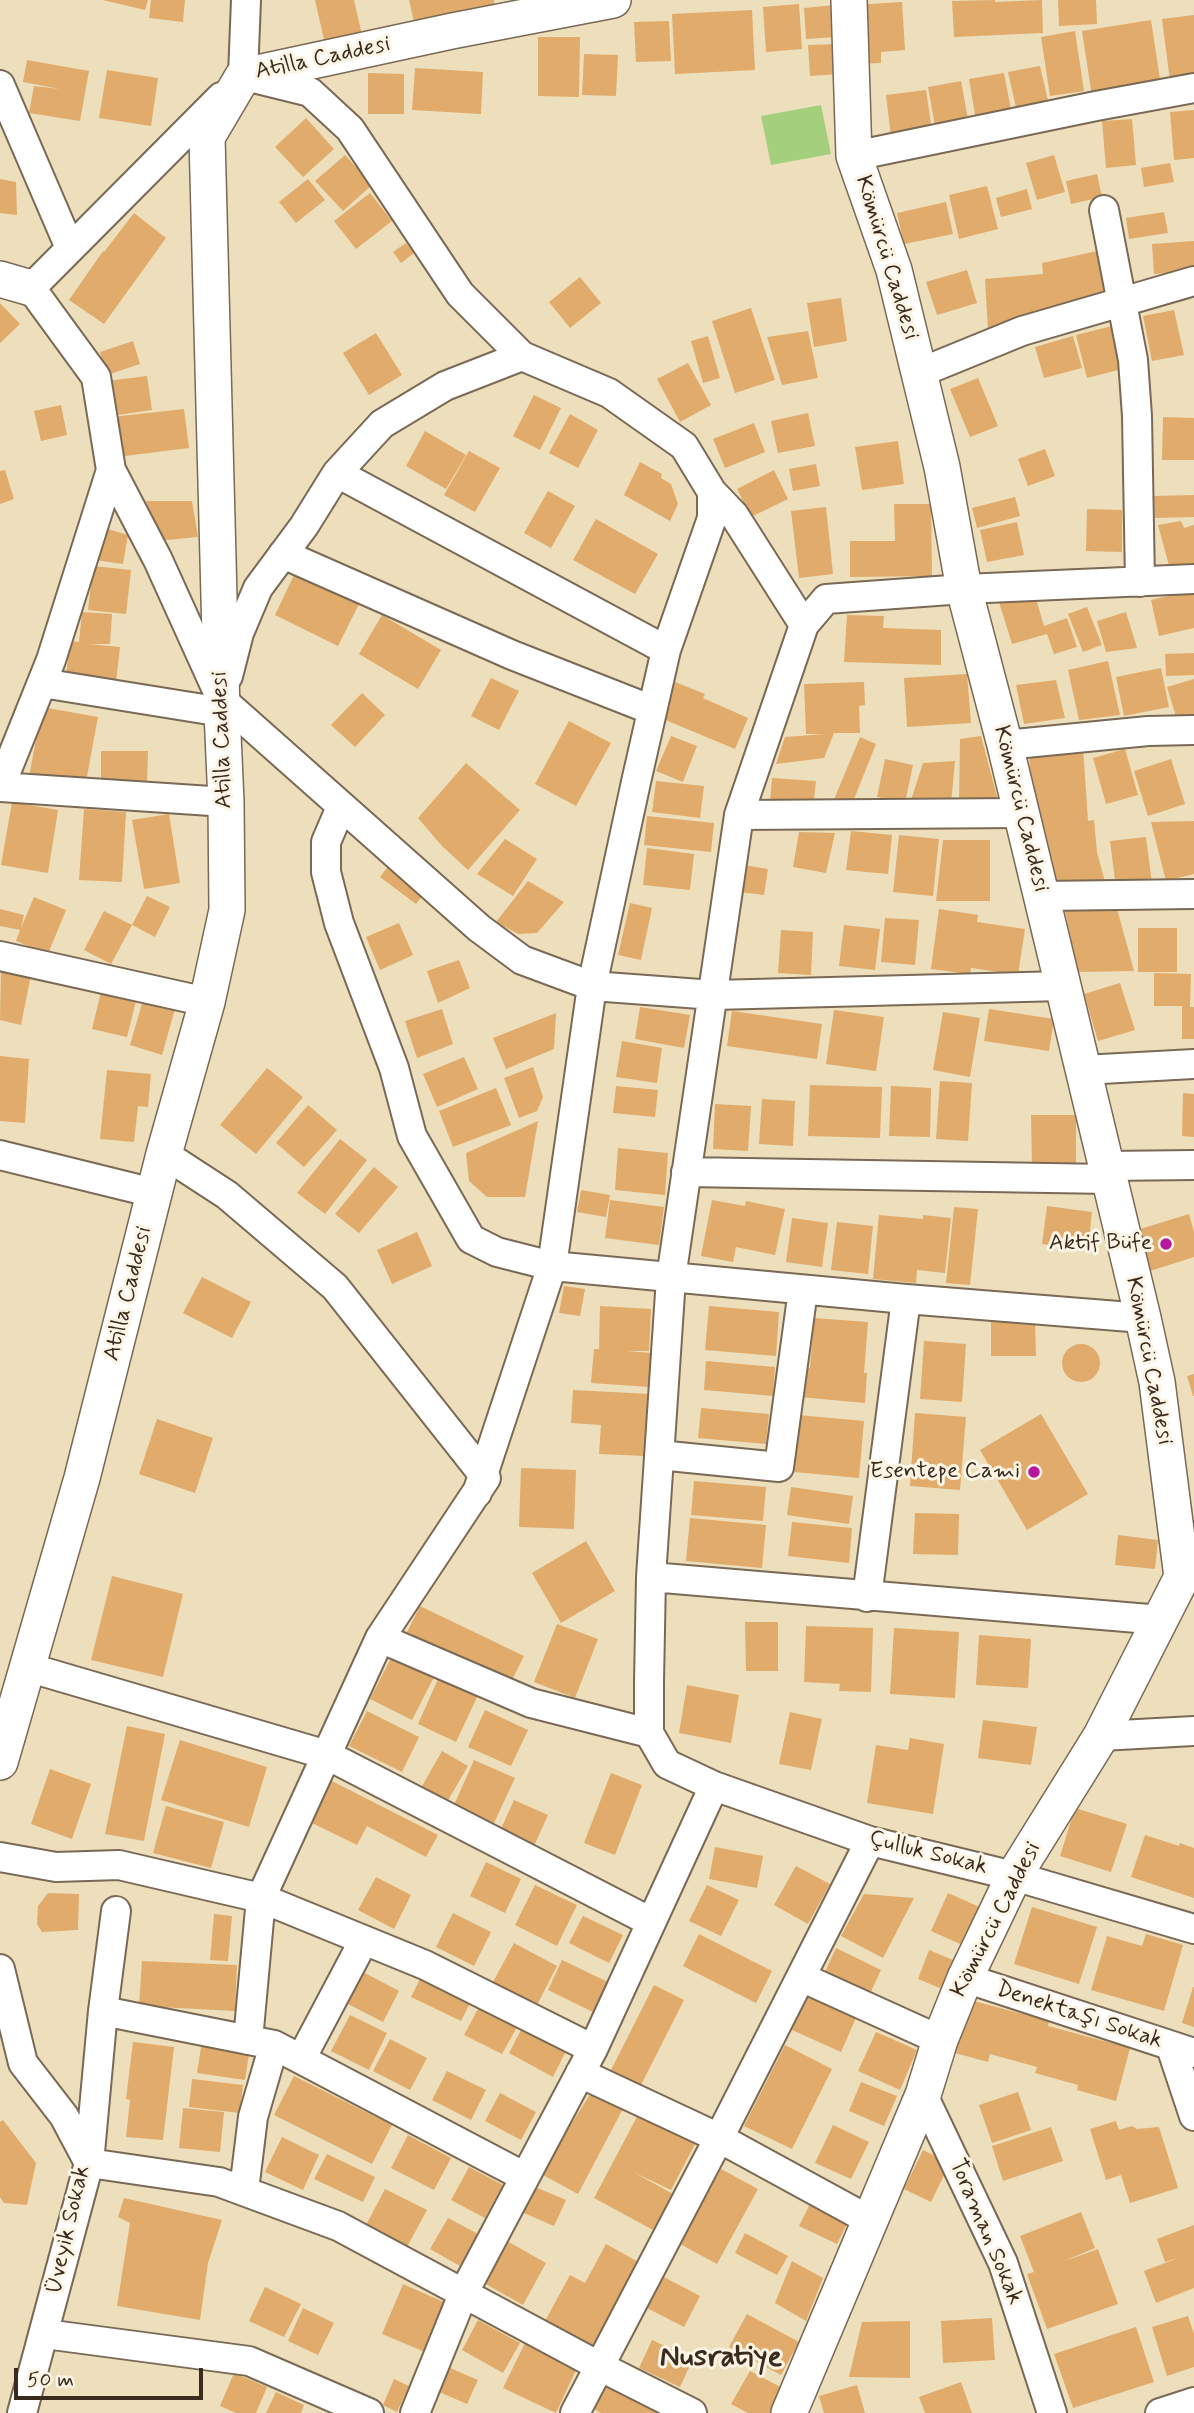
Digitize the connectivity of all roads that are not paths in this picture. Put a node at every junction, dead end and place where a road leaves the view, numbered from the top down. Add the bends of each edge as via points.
1 (246, 0) edge
2 (613, 0) edge
3 (849, 0) edge
4 (243, 76) junction
5 (0, 85) edge
6 (1194, 88) edge
7 (854, 156) junction
8 (1104, 210) dead end
9 (70, 248) junction
10 (1194, 281) edge
11 (15, 284) edge
12 (1120, 302) junction
13 (522, 356) junction
14 (919, 373) junction
15 (111, 470) junction
16 (337, 473) junction
17 (712, 492) junction
18 (283, 554) junction
19 (1194, 579) edge
20 (1140, 582) junction
21 (964, 589) junction
22 (804, 625) junction
23 (666, 650) junction
24 (42, 684) junction
25 (221, 706) junction
26 (652, 709) junction
27 (1194, 730) edge
28 (1005, 745) junction
29 (0, 787) edge
30 (226, 802) junction
31 (341, 807) junction
32 (1021, 813) junction
33 (739, 815) junction
34 (1194, 894) edge
35 (1042, 897) junction
36 (0, 956) edge
37 (592, 986) junction
38 (1063, 986) junction
39 (714, 995) junction
40 (207, 1002) junction
41 (1194, 1064) edge
42 (1083, 1070) junction
43 (164, 1154) junction
44 (0, 1155) edge
45 (1194, 1165) edge
46 (686, 1172) junction
47 (1107, 1172) junction
48 (154, 1194) junction
49 (552, 1266) junction
50 (671, 1278) junction
51 (803, 1290) junction
52 (906, 1299) junction
53 (1143, 1318) junction
54 (659, 1455) junction
55 (480, 1483) junction
56 (1188, 1574) edge
57 (652, 1577) junction
58 (867, 1597) junction
59 (1161, 1620) junction
60 (380, 1637) junction
61 (27, 1667) junction
62 (1194, 1731) edge
63 (649, 1733) junction
64 (1101, 1736) junction
65 (327, 1755) junction
66 (0, 1762) edge
67 (714, 1786) junction
68 (870, 1841) junction
69 (0, 1857) edge
70 (1014, 1876) junction
71 (261, 1898) junction
72 (116, 1911) dead end
73 (652, 1922) junction
74 (1194, 1929) edge
75 (365, 1940) junction
76 (0, 1969) edge
77 (801, 1976) junction
78 (965, 1978) junction
79 (103, 2011) junction
80 (940, 2040) junction
81 (261, 2042) junction
82 (1182, 2050) edge
83 (11, 2059) edge
84 (301, 2059) junction
85 (587, 2061) junction
86 (923, 2095) junction
87 (1194, 2116) edge
88 (719, 2138) junction
89 (89, 2163) junction
90 (525, 2176) junction
91 (244, 2190) junction
92 (871, 2221) junction
93 (464, 2292) junction
94 (45, 2334) junction
95 (599, 2366) junction
96 (1194, 2402) edge
97 (22, 2413) edge
98 (369, 2413) edge
99 (415, 2413) edge
100 (575, 2413) edge
101 (692, 2413) edge
102 (789, 2413) edge
103 (1052, 2413) edge
104 (1160, 2413) edge

1 - 4 street
2 - 4 street, Atilla Caddesi
3 - 7 street, Kömürcü Caddesi
4 - 9 street
4 - 13 street via 310,92 350,129 460,294
4 - 25 street, Atilla Caddesi via 207,136
5 - 9 street
6 - 7 street
7 - 14 street, Kömürcü Caddesi via 894,270
8 - 12 street
9 - 11 street
10 - 12 street
11 - 15 street via 96,377
12 - 14 street via 1022,331
12 - 20 street via 1133,360
13 - 16 street via 445,386 382,424
13 - 17 street via 609,393 684,446
14 - 21 street, Kömürcü Caddesi
15 - 24 street
15 - 25 street via 158,560
16 - 18 street
16 - 23 street
17 - 22 street via 734,515
17 - 23 street via 712,517
18 - 25 street via 258,588 239,633
18 - 26 street via 512,655
19 - 20 street
20 - 21 street
21 - 22 street via 826,599
21 - 28 street, Kömürcü Caddesi
22 - 33 street
23 - 26 street
24 - 25 street
24 - 29 street
25 - 30 street, Atilla Caddesi
25 - 31 street
26 - 37 street
27 - 28 street
28 - 32 street, Kömürcü Caddesi
29 - 30 street
30 - 40 street, Atilla Caddesi via 227,910
31 - 37 street via 522,960
31 - 49 street via 326,842 326,872 339,923 394,1068 412,1136 471,1239 496,1252
32 - 33 street
32 - 35 street, Kömürcü Caddesi
33 - 39 street
34 - 35 street
35 - 38 street, Kömürcü Caddesi
36 - 40 street
37 - 39 street
37 - 49 street
38 - 39 street
38 - 42 street, Kömürcü Caddesi
39 - 46 street
40 - 43 street, Atilla Caddesi
41 - 42 street
42 - 47 street, Kömürcü Caddesi
43 - 48 street, Atilla Caddesi
43 - 55 street via 227,1195 335,1287
44 - 48 street
45 - 47 street
46 - 47 street
46 - 50 street
47 - 53 street, Kömürcü Caddesi
48 - 61 street, Atilla Caddesi via 82,1478
49 - 50 street
49 - 55 street
50 - 51 street
50 - 54 street
51 - 52 street
51 - 54 street via 779,1466
52 - 53 street
52 - 58 street
53 - 56 street, Kömürcü Caddesi
54 - 57 street
55 - 60 street
56 - 59 street, Kömürcü Caddesi
57 - 58 street
57 - 63 street
58 - 59 street
59 - 64 street, Kömürcü Caddesi
60 - 63 street via 531,1703
60 - 65 street
61 - 65 street
61 - 66 street, Atilla Caddesi
62 - 64 street
63 - 67 street, Çulluk Sokak via 667,1763
64 - 70 street, Kömürcü Caddesi
65 - 71 street
65 - 73 street
67 - 68 street, Çulluk Sokak
67 - 73 street
68 - 70 street, Çulluk Sokak
68 - 77 street
69 - 71 street via 56,1867 119,1865
70 - 74 street, Çulluk Sokak
70 - 78 street, Kömürcü Caddesi
71 - 75 street
71 - 81 street
72 - 79 street
73 - 85 street
75 - 84 street
75 - 85 street via 425,1965
76 - 83 street, Üveyik Sokak
77 - 80 street
77 - 88 street
78 - 80 street, Kömürcü Caddesi
78 - 82 street, Denektaşı Sokak
79 - 81 street
79 - 89 street
80 - 86 street, Kömürcü Caddesi
81 - 84 street
81 - 91 street
82 - 87 street
83 - 89 street, Üveyik Sokak via 64,2116
84 - 90 street
85 - 88 street
85 - 90 street
86 - 92 street, Kömürcü Caddesi
86 - 103 street, Toraman Sokak via 1003,2263
88 - 92 street
88 - 95 street
89 - 91 street via 219,2182
89 - 94 street, Üveyik Sokak
90 - 93 street
91 - 93 street via 338,2226
92 - 102 street, Kömürcü Caddesi
93 - 95 street
93 - 99 street
94 - 97 street, Üveyik Sokak
94 - 98 street via 249,2361
95 - 100 street
95 - 101 street
96 - 104 street

